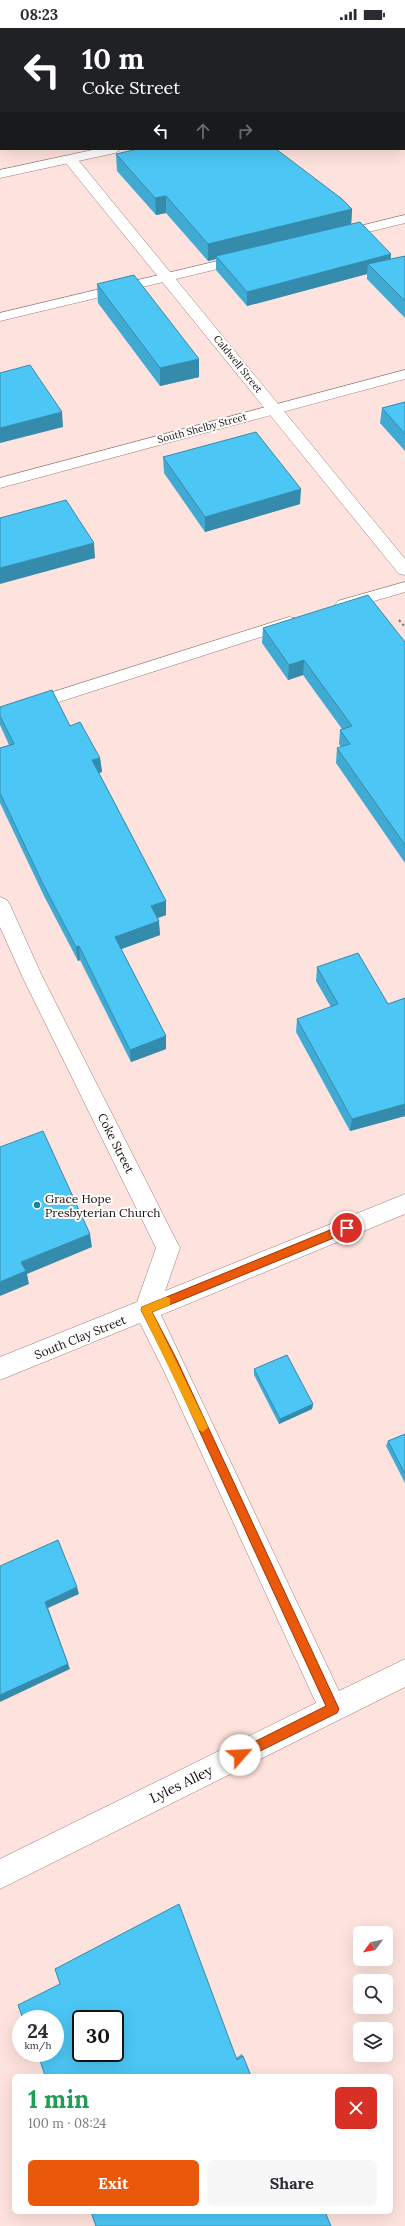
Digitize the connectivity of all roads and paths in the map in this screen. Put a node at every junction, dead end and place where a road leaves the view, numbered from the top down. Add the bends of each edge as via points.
1 (110, 150) edge
2 (70, 159) junction
3 (0, 174) edge
4 (405, 219) edge
5 (328, 238) edge
6 (258, 255) edge
7 (167, 277) junction
8 (0, 317) edge
9 (405, 374) edge
10 (274, 409) junction
11 (0, 483) edge
12 (405, 570) edge
13 (405, 587) edge
14 (326, 610) edge
15 (303, 618) edge
16 (0, 715) edge
17 (0, 906) edge
18 (405, 1204) edge
19 (146, 1310) junction
20 (0, 1369) edge
21 (405, 1673) edge
22 (333, 1709) junction
23 (0, 1874) edge

1 - 2 street
2 - 3 street
2 - 7 street, Caldwell Street
4 - 5 lane
6 - 7 lane
7 - 8 lane
7 - 10 street, Caldwell Street
9 - 10 street, South Shelby Street
10 - 11 street, South Shelby Street
10 - 12 street, Caldwell Street
13 - 14 lane
15 - 16 lane
17 - 19 street, Coke Street via 32,976 168,1248
18 - 19 street, South Clay Street
19 - 20 street, South Clay Street
19 - 22 street via 176,1369
21 - 22 street, Lyles Alley
22 - 23 street, Lyles Alley

